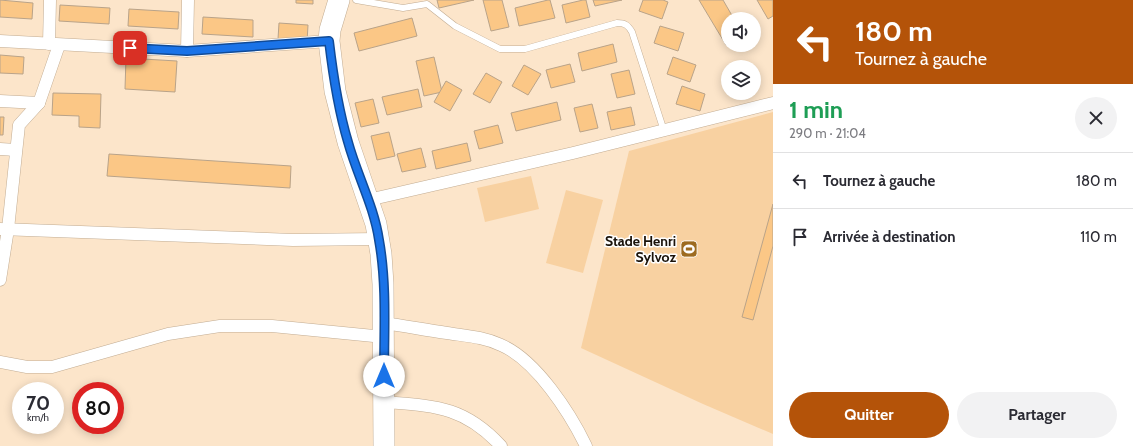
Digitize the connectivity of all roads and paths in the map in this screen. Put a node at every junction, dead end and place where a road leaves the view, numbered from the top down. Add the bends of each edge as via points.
1 (50, 0) edge
2 (188, 0) edge
3 (339, 0) edge
4 (356, 0) edge
5 (0, 41) edge
6 (329, 41) junction
7 (54, 45) junction
8 (187, 51) junction
9 (0, 101) edge
10 (39, 103) junction
11 (773, 103) edge
12 (664, 131) junction
13 (0, 149) edge
14 (16, 150) junction
15 (368, 200) junction
16 (4, 229) edge
17 (379, 239) junction
18 (0, 280) edge
19 (384, 330) junction
20 (0, 362) edge
21 (384, 402) junction
22 (384, 446) edge
23 (501, 446) edge
24 (586, 446) edge

1 - 7 street
2 - 8 street
3 - 6 highway
4 - 12 lane via 403,8 427,4 455,26 500,50 525,49 624,23 632,32
5 - 7 street
6 - 8 street
6 - 15 highway via 337,98 348,142
7 - 8 street
7 - 10 street
9 - 10 street
10 - 14 street via 19,125
11 - 12 street
12 - 15 street
13 - 14 street
14 - 16 street
15 - 17 highway
16 - 17 street via 293,240
16 - 18 street
17 - 19 highway via 384,284
19 - 20 street via 220,326 168,334 52,367 27,367
19 - 21 highway
19 - 24 street via 482,338 502,345 524,359 541,377 576,425
21 - 22 highway
21 - 23 street via 449,410 479,426

